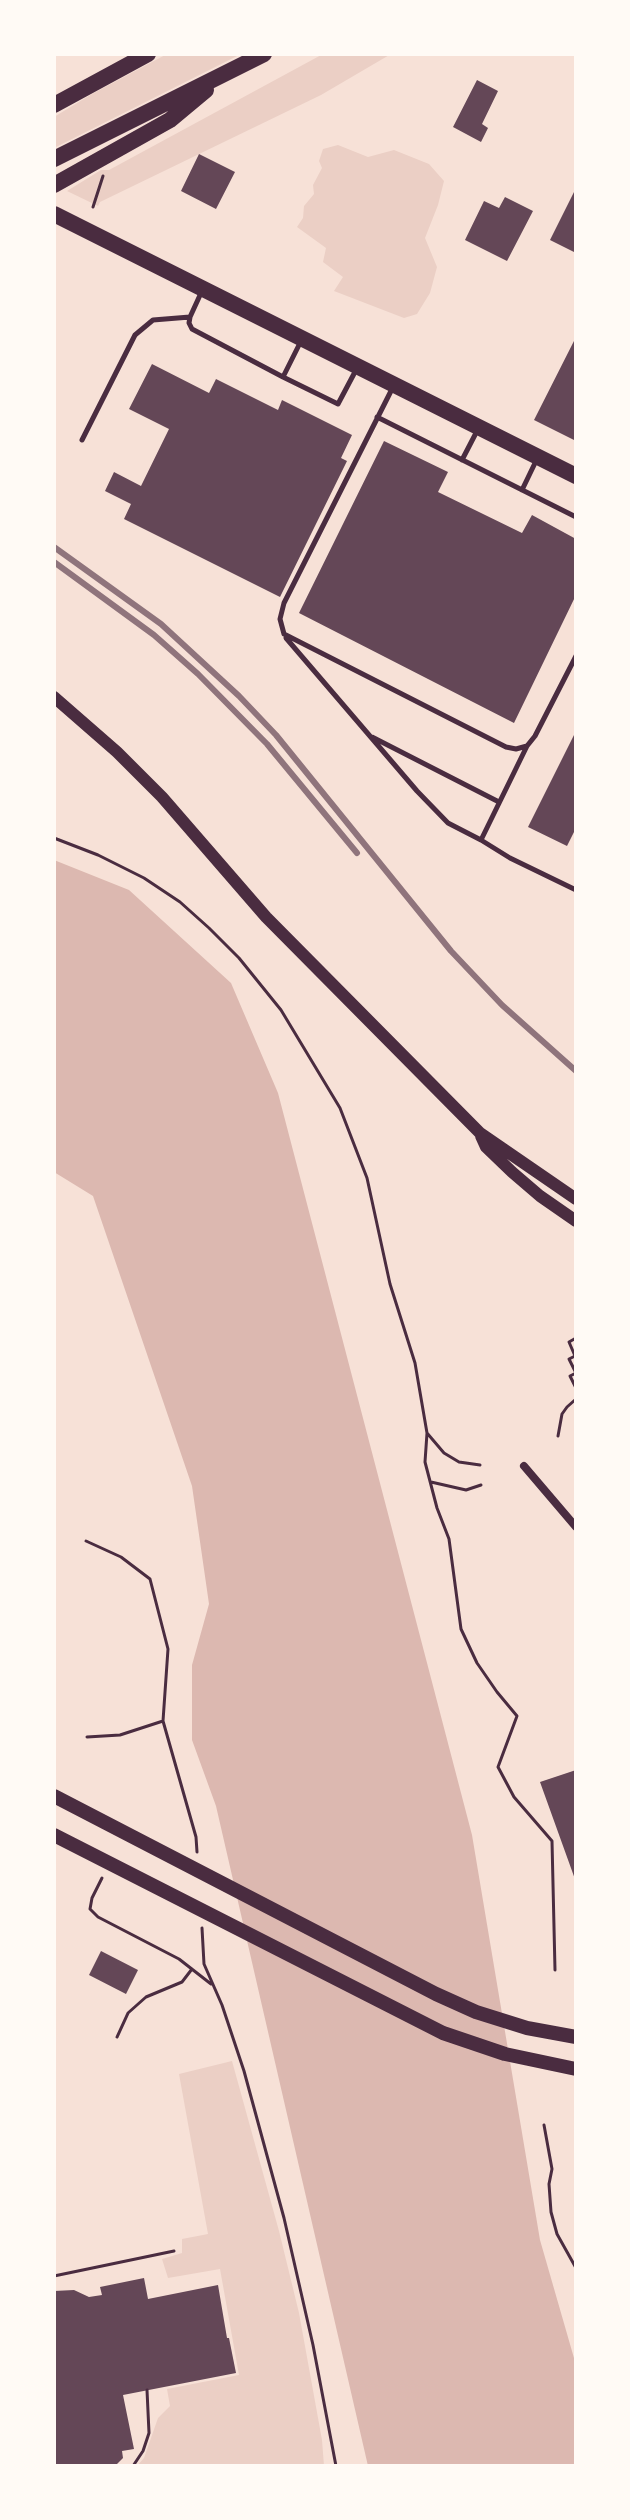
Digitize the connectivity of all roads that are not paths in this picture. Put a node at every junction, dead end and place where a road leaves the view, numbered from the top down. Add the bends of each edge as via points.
1 (148, 54) edge
2 (264, 54) edge
3 (226, 73) junction
4 (54, 105) edge
5 (54, 159) edge
6 (54, 185) edge
7 (54, 214) edge
8 (202, 289) junction
9 (190, 317) junction
10 (303, 339) junction
11 (358, 366) junction
12 (283, 377) junction
13 (394, 384) junction
14 (377, 417) junction
15 (480, 427) junction
16 (82, 440) dead end
17 (538, 457) junction
18 (462, 460) junction
19 (576, 476) edge
20 (522, 490) junction
21 (576, 517) edge
22 (284, 634) junction
23 (576, 656) edge
24 (54, 697) edge
25 (367, 735) junction
26 (527, 746) junction
27 (499, 802) junction
28 (481, 840) junction
29 (576, 890) edge
30 (480, 1133) junction
31 (576, 1199) edge
32 (576, 1221) edge
33 (524, 1466) dead end
34 (576, 1527) edge
35 (54, 1796) edge
36 (54, 1835) edge
37 (576, 2037) edge
38 (576, 2069) edge

1 - 4 main road
2 - 3 main road
3 - 5 main road
3 - 6 main road via 170,120
7 - 8 main road
8 - 9 lane
8 - 10 main road
9 - 12 lane via 198,334
9 - 16 lane via 153,320 135,335
10 - 11 main road
10 - 12 lane
11 - 12 lane via 338,404
11 - 13 main road
13 - 14 lane
13 - 15 main road
14 - 18 lane
14 - 22 lane via 284,603
15 - 17 main road
15 - 18 lane
17 - 19 main road
17 - 20 lane
18 - 20 lane
20 - 21 lane
22 - 25 lane
22 - 26 lane via 506,747
23 - 26 lane
24 - 30 street via 162,797 277,928
25 - 27 lane
25 - 28 lane via 448,823
26 - 27 lane
27 - 28 lane
28 - 29 lane
30 - 31 street
30 - 32 street via 486,1147 512,1172
33 - 34 street
35 - 37 main road via 449,2000 527,2028
36 - 38 main road via 443,2033 505,2054

